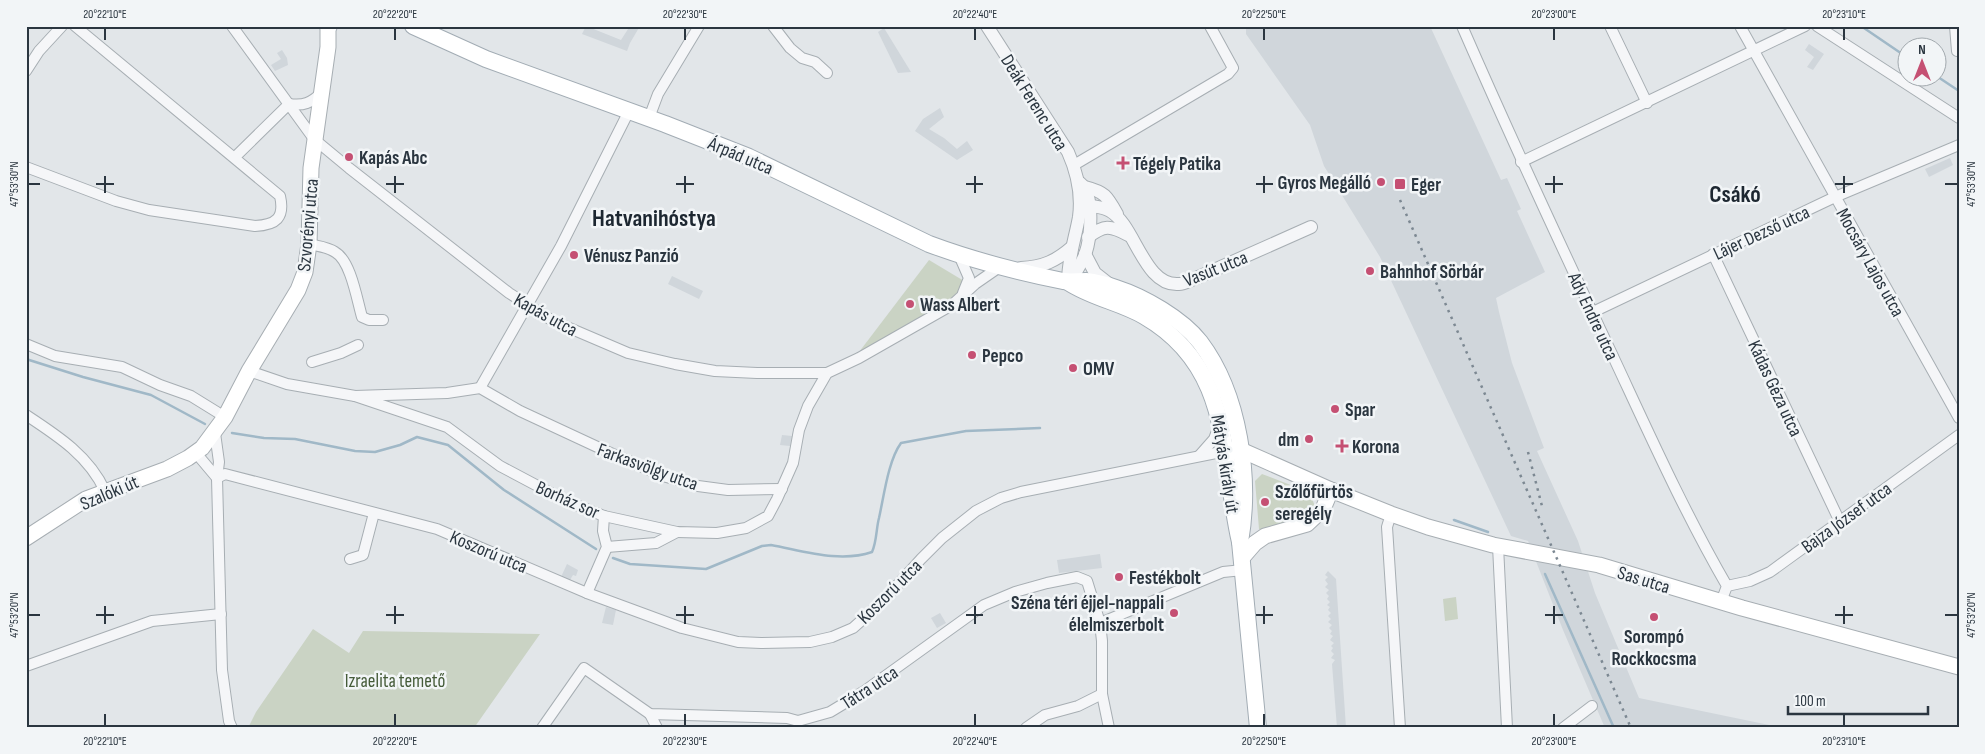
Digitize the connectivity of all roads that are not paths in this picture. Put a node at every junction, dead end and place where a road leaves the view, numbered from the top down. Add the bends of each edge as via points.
1 (62, 26) edge
2 (75, 26) edge
3 (232, 26) edge
4 (328, 26) edge
5 (413, 26) edge
6 (699, 26) edge
7 (773, 26) edge
8 (987, 26) edge
9 (1210, 26) edge
10 (1462, 26) edge
11 (1610, 26) edge
12 (1740, 26) edge
13 (1805, 26) edge
14 (1817, 26) edge
15 (1955, 26) edge
16 (1754, 51) junction
17 (1957, 51) dead end
18 (26, 71) edge
19 (827, 72) dead end
20 (321, 93) junction
21 (1647, 103) junction
22 (289, 104) junction
23 (629, 111) junction
24 (649, 118) junction
25 (1959, 118) edge
26 (314, 139) junction
27 (1959, 145) edge
28 (235, 157) junction
29 (1522, 162) junction
30 (1074, 165) junction
31 (26, 167) edge
32 (1081, 186) junction
33 (1835, 197) junction
34 (1091, 206) junction
35 (1079, 215) junction
36 (1118, 216) junction
37 (1311, 226) dead end
38 (1088, 237) junction
39 (1130, 237) junction
40 (309, 244) junction
41 (1072, 247) junction
42 (1085, 254) junction
43 (1713, 254) junction
44 (959, 255) junction
45 (1006, 268) junction
46 (1068, 282) junction
47 (1113, 287) junction
48 (962, 295) junction
49 (527, 306) junction
50 (1592, 312) junction
51 (383, 320) dead end
52 (26, 344) edge
53 (358, 345) dead end
54 (312, 362) dead end
55 (249, 371) junction
56 (827, 372) junction
57 (480, 388) junction
58 (355, 396) junction
59 (26, 415) edge
60 (225, 417) junction
61 (1959, 418) edge
62 (1220, 419) junction
63 (215, 433) junction
64 (1959, 435) edge
65 (199, 450) junction
66 (1233, 450) junction
67 (1199, 456) junction
68 (219, 462) junction
69 (221, 476) junction
70 (782, 490) junction
71 (1331, 490) junction
72 (105, 491) junction
73 (374, 513) junction
74 (1391, 514) junction
75 (604, 516) junction
76 (1840, 522) junction
77 (1243, 524) junction
78 (677, 532) junction
79 (1265, 536) junction
80 (26, 538) edge
81 (1498, 546) junction
82 (607, 547) junction
83 (1242, 557) junction
84 (350, 559) dead end
85 (1727, 586) junction
86 (587, 593) junction
87 (1721, 602) junction
88 (221, 614) junction
89 (1100, 623) junction
90 (26, 666) edge
91 (1959, 667) edge
92 (1102, 694) junction
93 (1592, 706) dead end
94 (650, 714) junction
95 (801, 725) edge
96 (232, 728) edge
97 (542, 728) edge
98 (656, 728) edge
99 (1026, 728) edge
100 (1110, 728) edge
101 (1258, 728) edge
102 (1400, 728) edge
103 (1507, 728) edge
104 (1563, 728) edge

1 - 18 street
2 - 28 street
3 - 22 street, Kapás utca
4 - 20 main road, Szvorényi utca
5 - 23 main road, Árpád utca via 486,59
6 - 24 street via 658,94
7 - 19 street via 790,48
8 - 30 street, Deák Ferenc utca
9 - 30 street via 1233,68
10 - 29 street, Ady Endre utca
11 - 21 street
12 - 16 street, Mocsáry Lajos utca
13 - 16 street
14 - 25 street
15 - 17 street
16 - 21 street
16 - 33 street, Mocsáry Lajos utca
20 - 22 street via 312,102
20 - 26 main road, Szvorényi utca
21 - 29 street
22 - 26 street, Kapás utca
22 - 28 street
23 - 24 main road, Árpád utca
23 - 49 street
24 - 44 main road, Árpád utca via 749,157 899,230
26 - 40 main road, Szvorényi utca
26 - 49 street, Kapás utca
27 - 33 street, Lájer Dezső utca
28 - 31 street via 280,196 279,218 269,225 255,226 149,210
29 - 50 street, Ady Endre utca
30 - 32 street, Deák Ferenc utca
32 - 34 street
32 - 35 street, Deák Ferenc utca
32 - 36 street, Vasút utca via 1100,191
33 - 43 street, Lájer Dezső utca
33 - 61 street, Mocsáry Lajos utca
34 - 35 street
34 - 36 street via 1104,208
34 - 38 street
35 - 41 street, Deák Ferenc utca
36 - 39 street, Vasút utca
37 - 39 street, Vasút utca via 1179,284 1166,282 1153,272
38 - 39 street via 1099,228 1114,228
38 - 42 street
40 - 51 street via 334,251 343,258 362,317
40 - 55 main road, Szvorényi utca via 305,272 298,290
41 - 45 street via 1048,264 1034,268
41 - 46 street, Deák Ferenc utca
42 - 46 street
42 - 47 street via 1096,273
43 - 50 street, Lájer Dezső utca
43 - 76 street, Kádas Géza utca
44 - 45 main road, Árpád utca
44 - 48 street via 969,278
45 - 46 main road, Árpád utca
45 - 48 street via 985,276
46 - 47 main road, Mátyás király út via 1088,281
46 - 62 main road, Mátyás király út via 1083,292 1144,316 1169,334 1190,354
47 - 66 main road, Mátyás király út via 1149,301 1199,341 1223,384 1236,426
48 - 56 street via 927,321
49 - 56 street, Kapás utca via 553,322 628,352 676,364 758,373
49 - 57 street
50 - 85 street, Ady Endre utca via 1704,546
52 - 60 street via 55,356 122,367 192,396
53 - 54 street
55 - 58 street via 270,380
55 - 60 main road, Szvorényi utca
56 - 70 street via 808,406 799,430 793,463
57 - 58 street via 447,393
57 - 70 street, Farkasvölgy utca via 529,415 663,476 728,490
58 - 75 street, Borház sor via 447,428 500,466 566,501
59 - 72 street via 83,456 98,475
60 - 63 main road, Szvorényi utca
62 - 66 main road, Mátyás király út
62 - 67 street via 1214,439
63 - 65 main road, Szvorényi utca
63 - 68 street
64 - 76 street, Bajza József utca
65 - 68 street via 214,451
65 - 69 street
65 - 72 main road, Szalóki út via 167,469
66 - 67 street, Koszorú utca
66 - 71 main road, Sas utca
66 - 77 main road, Mátyás király út via 1243,469
66 - 83 main road, Mátyás király út via 1235,520
67 - 86 street, Koszorú utca via 1001,498 976,511 942,538 860,622 832,637 788,643 738,642 682,628
68 - 69 street
69 - 73 street, Koszorú utca
69 - 88 street
70 - 78 street, Borház sor via 768,516 746,528 717,533
71 - 74 main road, Sas utca
71 - 79 main road via 1323,510 1308,524
72 - 80 main road, Szalóki út via 86,499
73 - 84 street via 363,555
73 - 86 street, Koszorú utca via 437,529
74 - 81 main road, Sas utca
74 - 102 street via 1387,527
75 - 78 street, Borház sor
75 - 82 street
76 - 85 street, Bajza József utca via 1770,572
77 - 79 main road via 1255,535
77 - 83 main road, Mátyás király út
78 - 82 street via 656,543
79 - 83 main road
81 - 87 main road, Sas utca via 1599,565
81 - 103 street
82 - 86 street
83 - 89 street via 1223,572
83 - 101 main road, Mátyás király út
85 - 87 street
87 - 91 main road, Sas utca
88 - 90 street via 152,621
88 - 96 street via 222,670
89 - 92 street
89 - 95 street, Tátra utca via 1087,582 1077,577 1015,592 984,605 863,692
92 - 99 street via 1078,706 1045,715
92 - 100 street
93 - 104 street
94 - 95 street, Tátra utca via 787,718
94 - 97 street via 584,668
94 - 98 street

